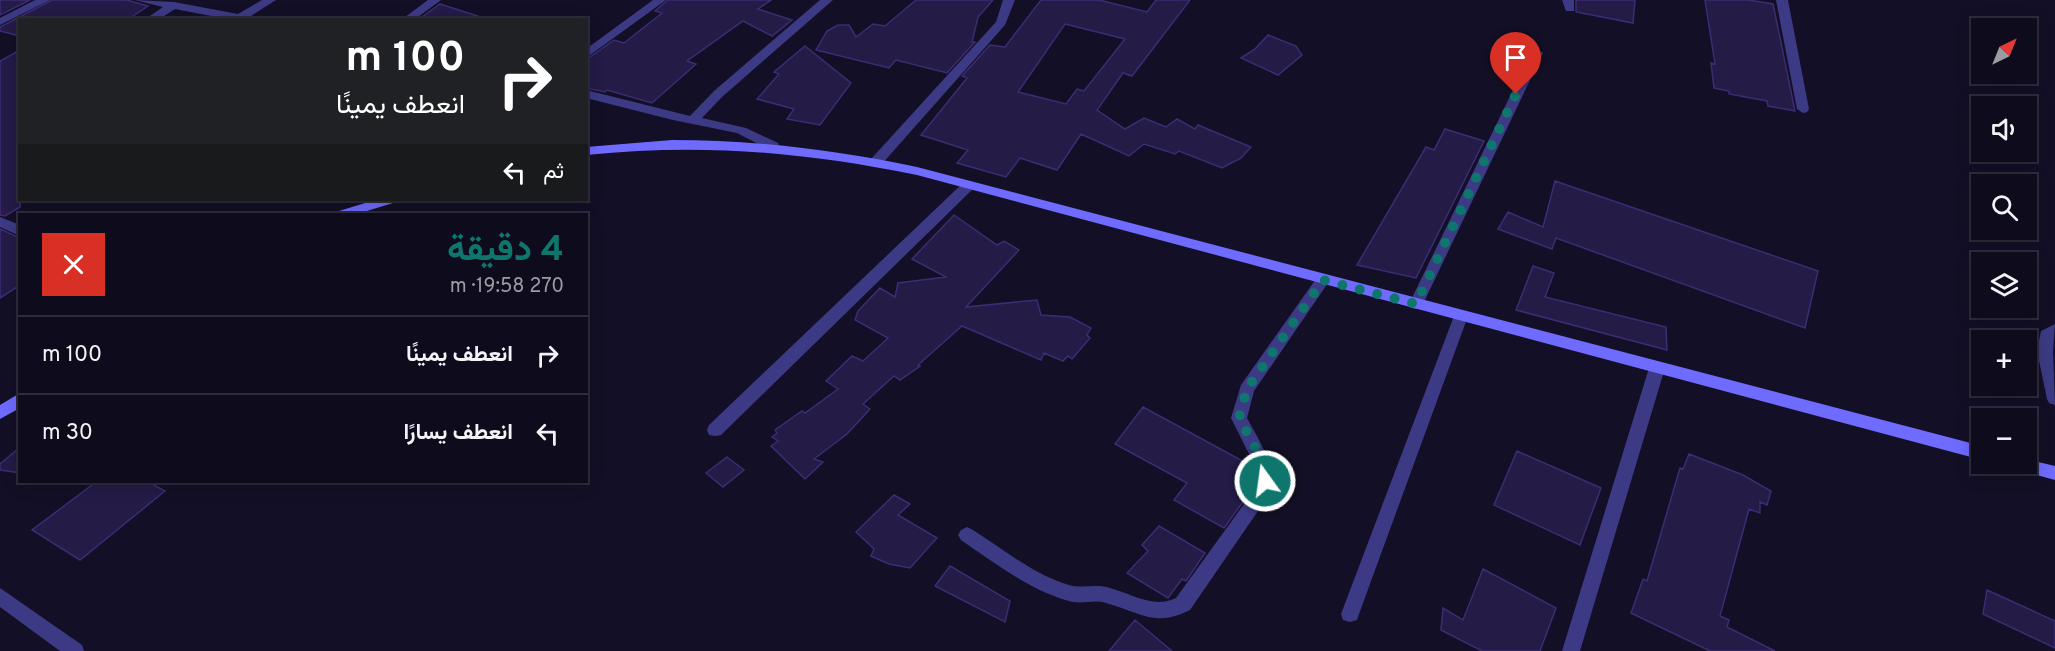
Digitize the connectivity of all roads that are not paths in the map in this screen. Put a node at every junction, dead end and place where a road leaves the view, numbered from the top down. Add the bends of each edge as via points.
1 (44, 0) edge
2 (141, 0) edge
3 (270, 0) edge
4 (435, 0) edge
5 (660, 0) edge
6 (827, 0) edge
7 (1009, 0) edge
8 (1782, 0) edge
9 (174, 5) junction
10 (241, 17) junction
11 (152, 18) edge
12 (245, 18) edge
13 (409, 18) edge
14 (0, 22) edge
15 (1536, 53) dead end
16 (588, 54) edge
17 (588, 95) edge
18 (1803, 110) dead end
19 (693, 121) junction
20 (773, 146) junction
21 (588, 151) edge
22 (876, 162) junction
23 (969, 185) junction
24 (385, 201) edge
25 (347, 213) edge
26 (0, 222) edge
27 (18, 230) edge
28 (1323, 280) junction
29 (1416, 304) junction
30 (1461, 316) junction
31 (2055, 330) edge
32 (1657, 368) junction
33 (2055, 399) edge
34 (18, 400) edge
35 (0, 413) edge
36 (715, 430) dead end
37 (1971, 450) edge
38 (2037, 468) edge
39 (2055, 473) edge
40 (967, 535) dead end
41 (0, 596) edge
42 (1350, 614) dead end
43 (75, 651) edge
44 (1571, 651) edge

1 - 14 street
2 - 9 street
3 - 10 street
4 - 13 street
5 - 16 street
6 - 19 street via 718,94
7 - 22 street via 1001,23
8 - 18 street
9 - 10 street
9 - 11 street
10 - 12 street
15 - 29 street
17 - 19 street
19 - 20 street via 746,131
20 - 21 main road via 705,142
20 - 22 main road
22 - 23 main road
23 - 28 main road
23 - 36 street
24 - 25 main road
26 - 27 street
28 - 29 main road
28 - 40 street via 1247,389 1239,418 1262,460 1265,481 1260,495 1183,604 1174,610 1154,612 1102,593 1075,595 1027,574
29 - 30 main road
30 - 32 main road
30 - 42 street
31 - 33 street via 2046,335 2045,351
32 - 37 main road
32 - 44 street
34 - 35 main road
38 - 39 main road
41 - 43 street

